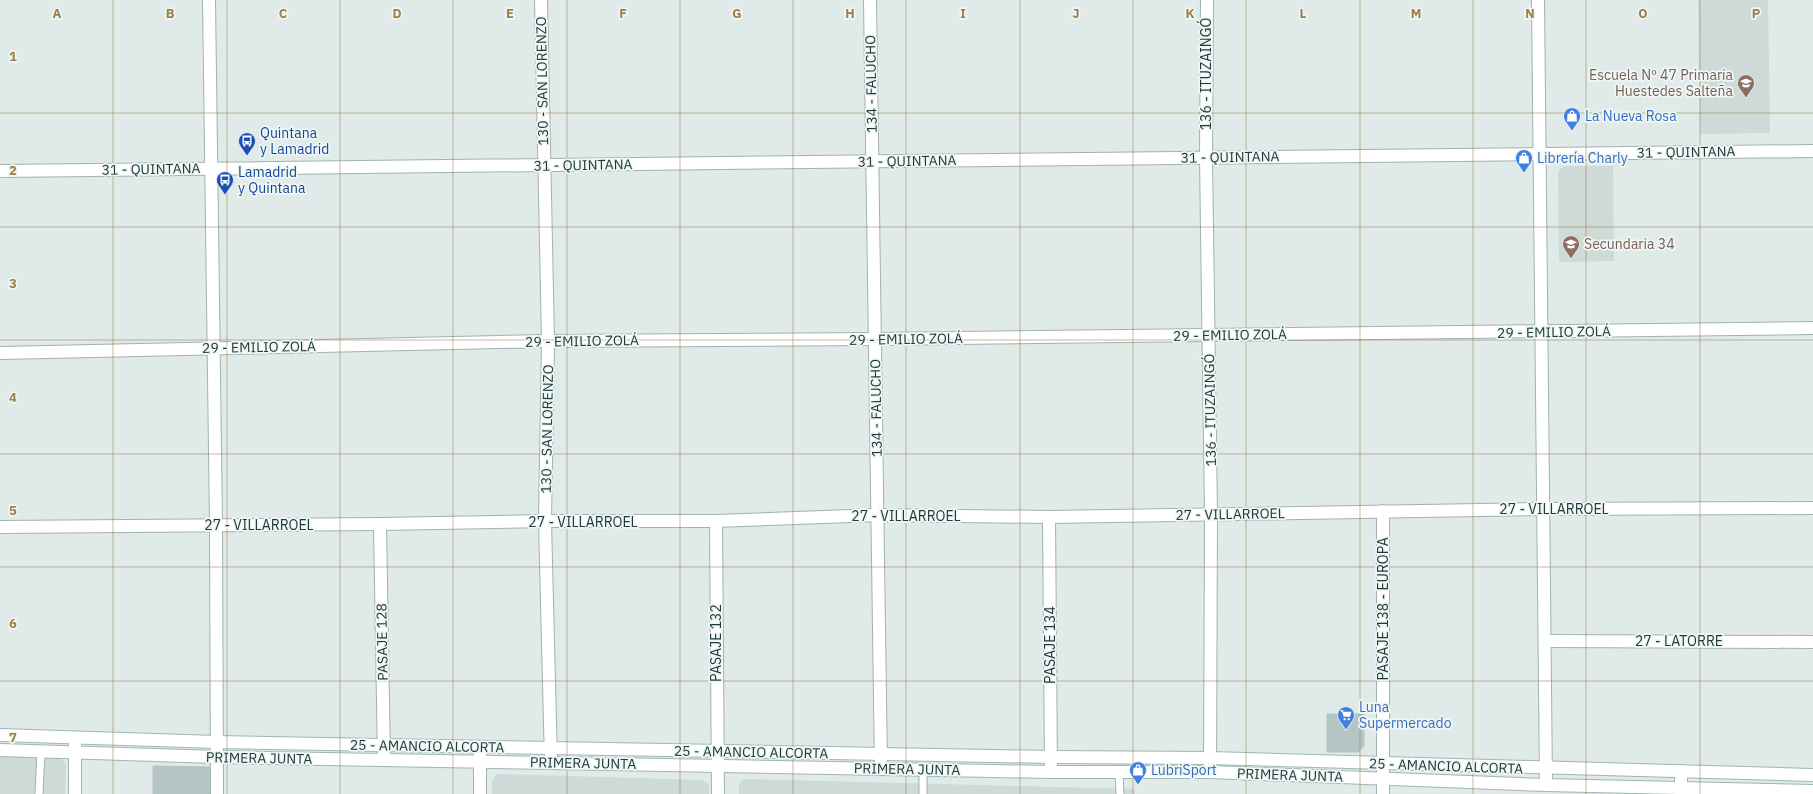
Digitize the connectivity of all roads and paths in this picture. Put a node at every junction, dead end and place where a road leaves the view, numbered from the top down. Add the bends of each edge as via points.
1 (209, 0) edge
2 (541, 0) edge
3 (870, 0) edge
4 (1207, 0) edge
5 (1538, 0) edge
6 (1813, 151) edge
7 (1541, 154) junction
8 (1206, 158) junction
9 (872, 161) junction
10 (543, 165) junction
11 (212, 169) junction
12 (0, 171) edge
13 (1813, 328) edge
14 (1542, 332) junction
15 (1209, 336) junction
16 (875, 339) junction
17 (548, 341) junction
18 (214, 348) junction
19 (0, 353) edge
20 (1813, 508) edge
21 (1542, 509) junction
22 (1383, 511) junction
23 (1211, 514) junction
24 (878, 515) junction
25 (1049, 517) junction
26 (545, 521) junction
27 (716, 521) junction
28 (380, 524) junction
29 (216, 525) junction
30 (0, 527) edge
31 (1546, 641) junction
32 (1813, 642) edge
33 (0, 735) edge
34 (75, 738) junction
35 (216, 742) junction
36 (384, 745) junction
37 (480, 747) junction
38 (551, 748) junction
39 (0, 750) edge
40 (717, 751) junction
41 (41, 752) junction
42 (75, 753) junction
43 (881, 754) junction
44 (216, 757) junction
45 (1051, 757) junction
46 (1211, 758) junction
47 (384, 760) junction
48 (480, 762) junction
49 (551, 763) junction
50 (1383, 764) junction
51 (717, 766) junction
52 (881, 768) junction
53 (923, 769) junction
54 (1546, 769) junction
55 (1681, 771) junction
56 (1051, 772) junction
57 (1210, 772) junction
58 (1119, 773) junction
59 (1813, 775) edge
60 (1384, 779) junction
61 (1546, 785) junction
62 (1680, 791) edge
63 (1813, 791) edge
64 (39, 794) edge
65 (75, 794) edge
66 (217, 794) edge
67 (480, 794) edge
68 (718, 794) edge
69 (923, 794) edge
70 (1120, 794) edge
71 (1383, 794) edge

1 - 11 street
2 - 10 street, 130 - SAN LORENZO
3 - 9 street, 134 - FALUCHO
4 - 8 street, 136 - ITUZAINGÓ
5 - 7 street
6 - 7 street, 31 - QUINTANA
7 - 8 street, 31 - QUINTANA
7 - 14 street
8 - 9 street, 31 - QUINTANA
8 - 15 street, 136 - ITUZAINGÓ
9 - 10 street, 31 - QUINTANA
9 - 16 street, 134 - FALUCHO
10 - 11 street, 31 - QUINTANA
10 - 17 street, 130 - SAN LORENZO
11 - 12 street, 31 - QUINTANA
11 - 18 street
13 - 14 street, 29 - EMILIO ZOLÁ
14 - 15 street, 29 - EMILIO ZOLÁ
14 - 21 street
15 - 16 street, 29 - EMILIO ZOLÁ
15 - 23 street, 136 - ITUZAINGÓ
16 - 17 street, 29 - EMILIO ZOLÁ
16 - 24 street, 134 - FALUCHO
17 - 18 street, 29 - EMILIO ZOLÁ
17 - 26 street, 130 - SAN LORENZO
18 - 19 street, 29 - EMILIO ZOLÁ
18 - 29 street
20 - 21 street, 27 - VILLARROEL
21 - 22 street, 27 - VILLARROEL
21 - 31 street
22 - 23 street, 27 - VILLARROEL
22 - 50 street, PASAJE 138 - EUROPA
23 - 25 street, 27 - VILLARROEL
23 - 46 street, 136 - ITUZAINGÓ
24 - 25 street, 27 - VILLARROEL
24 - 27 street, 27 - VILLARROEL
24 - 43 street, 134 - FALUCHO
25 - 45 street, PASAJE 134
26 - 27 street, 27 - VILLARROEL
26 - 28 street, 27 - VILLARROEL
26 - 38 street, 130 - SAN LORENZO
27 - 40 street, PASAJE 132
28 - 29 street, 27 - VILLARROEL
28 - 36 street, PASAJE 128
29 - 30 street, 27 - VILLARROEL
29 - 35 street
31 - 32 street, 27 - LATORRE
31 - 54 street
33 - 34 street, 25 - AMANCIO ALCORTA
34 - 35 street, 25 - AMANCIO ALCORTA
34 - 42 street
35 - 36 street, 25 - AMANCIO ALCORTA
35 - 44 street
36 - 37 street, 25 - AMANCIO ALCORTA
36 - 47 street, PASAJE 128
37 - 38 street, 25 - AMANCIO ALCORTA
37 - 48 street
38 - 40 street, 25 - AMANCIO ALCORTA
38 - 49 street, 130 - SAN LORENZO
39 - 41 street, PRIMERA JUNTA
40 - 43 street, 25 - AMANCIO ALCORTA
40 - 51 street, PASAJE 132
41 - 42 street, PRIMERA JUNTA
41 - 64 lane
42 - 44 street, PRIMERA JUNTA
42 - 65 street
43 - 45 street, 25 - AMANCIO ALCORTA
43 - 52 street, 134 - FALUCHO
44 - 47 street, PRIMERA JUNTA
44 - 66 street
45 - 46 street, 25 - AMANCIO ALCORTA
45 - 56 street, PASAJE 134
46 - 50 street, 25 - AMANCIO ALCORTA
46 - 57 street, 136 - ITUZAINGÓ
47 - 48 street, PRIMERA JUNTA
48 - 49 street, PRIMERA JUNTA
48 - 67 street
49 - 51 street, PRIMERA JUNTA
50 - 54 street, 25 - AMANCIO ALCORTA
50 - 60 street, PASAJE 138 - EUROPA
51 - 52 street, PRIMERA JUNTA
51 - 68 street, PASAJE 132
52 - 53 street, PRIMERA JUNTA
53 - 56 street, PRIMERA JUNTA
53 - 69 lane
54 - 55 street, 25 - AMANCIO ALCORTA
54 - 61 street
55 - 59 street, 25 - AMANCIO ALCORTA
55 - 62 street
56 - 58 street, PRIMERA JUNTA
57 - 58 street, PRIMERA JUNTA
57 - 60 street, PRIMERA JUNTA
58 - 70 lane
60 - 61 street, PRIMERA JUNTA
60 - 71 street, PASAJE 138 - EUROPA
61 - 62 street, PRIMERA JUNTA
62 - 63 street, PRIMERA JUNTA

